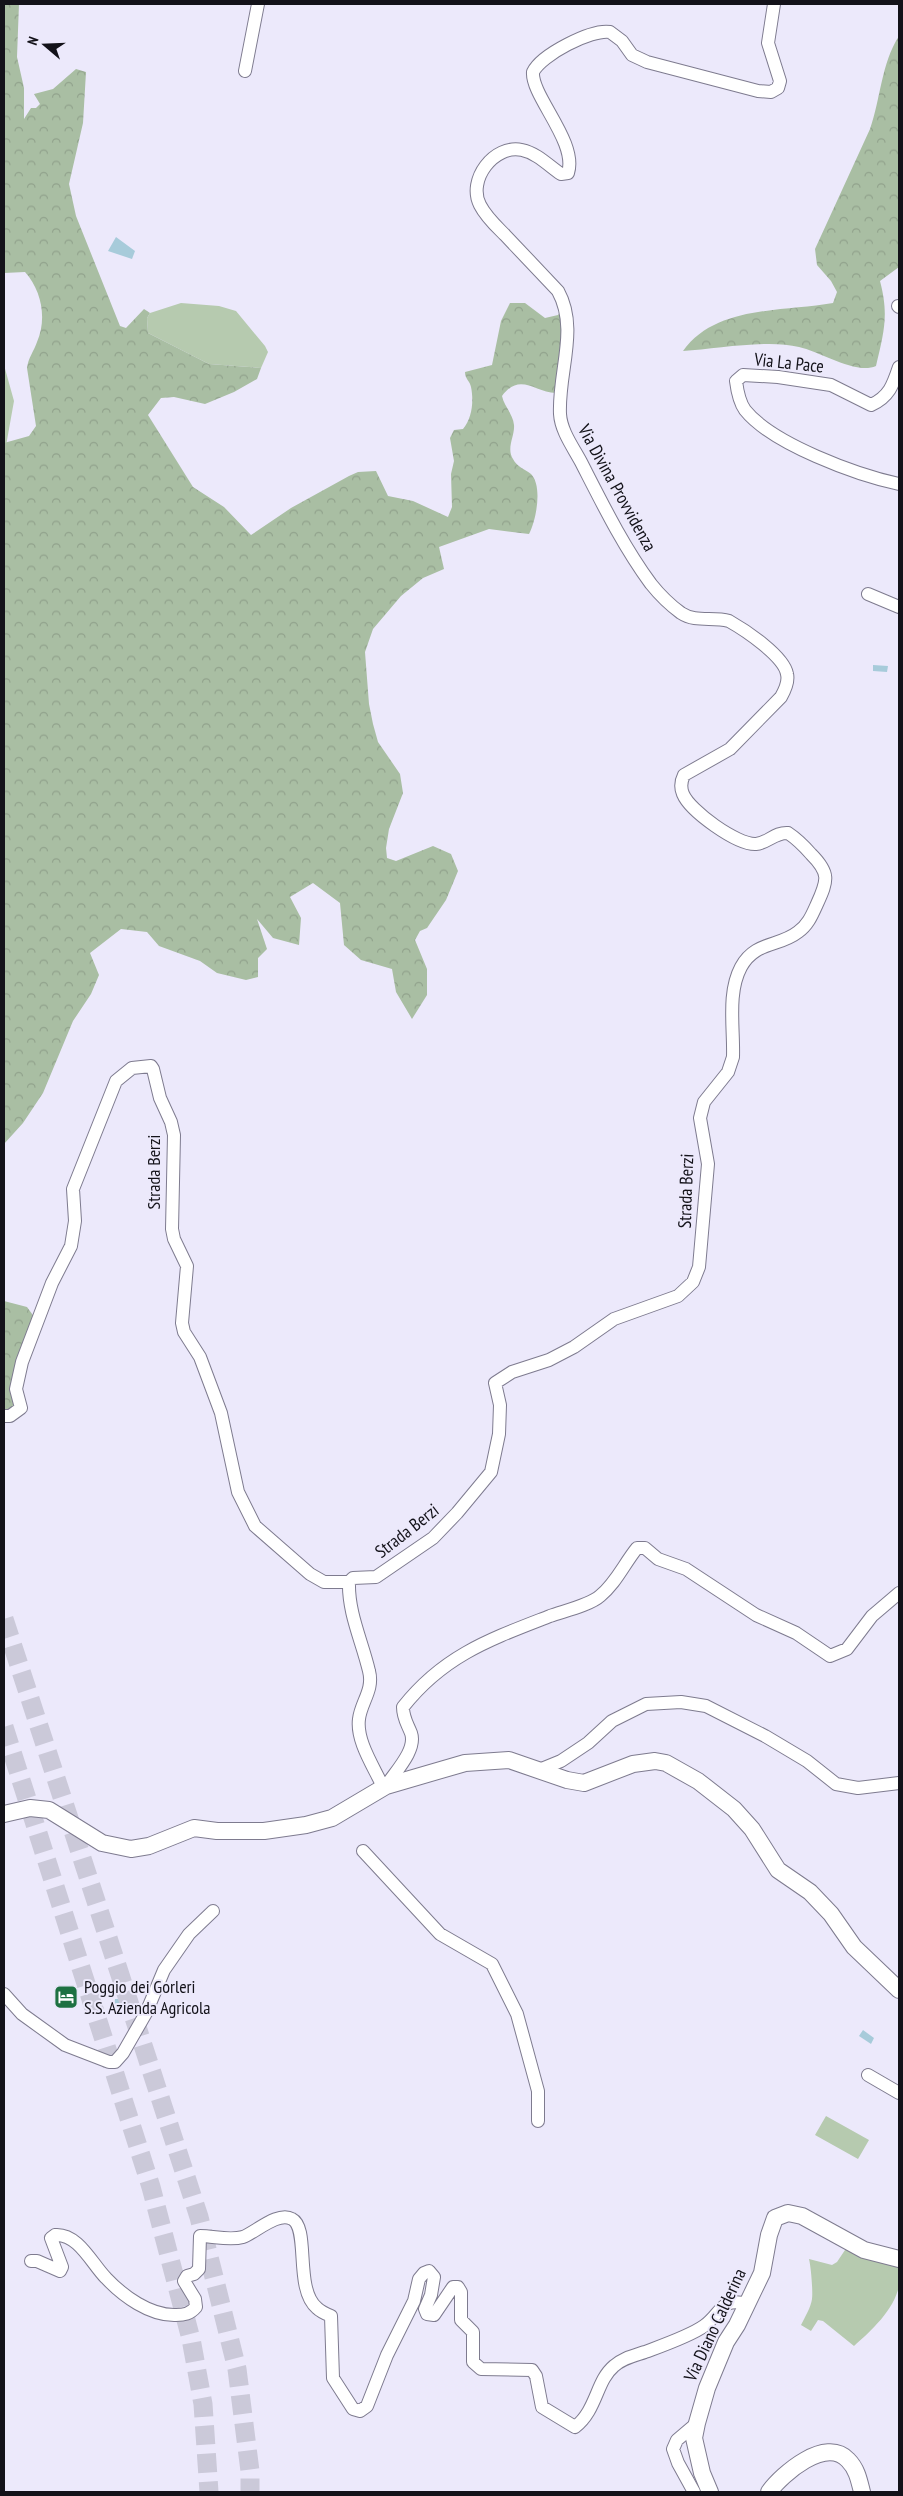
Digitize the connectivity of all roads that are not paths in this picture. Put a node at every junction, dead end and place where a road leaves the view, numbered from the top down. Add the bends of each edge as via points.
1 (258, 4) edge
2 (774, 4) edge
3 (244, 71) dead end
4 (899, 367) edge
5 (899, 484) edge
6 (868, 594) dead end
7 (899, 607) edge
8 (786, 686) joint
9 (4, 1416) edge
10 (350, 1582) junction
11 (899, 1593) edge
12 (539, 1770) junction
13 (899, 1783) edge
14 (385, 1786) junction
15 (4, 1814) edge
16 (363, 1851) dead end
17 (214, 1911) dead end
18 (899, 1990) edge
19 (4, 1994) edge
20 (868, 2075) dead end
21 (899, 2093) edge
22 (538, 2121) dead end
23 (899, 2259) edge
24 (31, 2261) dead end
25 (747, 2304) junction
26 (697, 2423) junction
27 (694, 2492) edge
28 (710, 2492) edge
29 (769, 2492) edge
30 (862, 2492) edge

1 - 3 street
2 - 8 street, Via Divina Provvidenza via 768,43 780,81 778,88 771,92 758,92 647,62 632,55 616,35 604,31 588,34 539,63 532,72 533,82 560,135 569,162 568,173 562,174 526,151 505,151 483,169 476,196 486,214 558,290 564,303 568,322 561,424 644,574 682,614 697,619 729,621 762,645 785,667
4 - 5 street, Via La Pace via 890,392 871,404 831,385 815,382 743,375 736,381 744,409 757,422 802,452
6 - 7 street
8 - 10 street, Strada Berzi via 781,696 738,743 688,772 681,781 682,792 692,806 718,827 744,841 756,844 777,834 788,833 823,866 826,880 804,927 791,937 756,950 737,976 733,998 732,1065 704,1102 700,1118 708,1164 696,1275 678,1296 614,1320 574,1347 549,1360 512,1372 495,1383 500,1405 499,1434 491,1472 433,1538 376,1577 353,1578
9 - 10 street, Strada Berzi via 10,1416 21,1408 16,1389 22,1362 52,1283 71,1246 75,1221 72,1189 116,1082 132,1068 150,1066 174,1135 172,1229 187,1266 182,1323 200,1357 221,1413 238,1492 255,1526 310,1574 324,1582
10 - 14 street via 350,1602 370,1684 358,1728
11 - 14 street via 872,1616 847,1649 830,1656 796,1634 756,1615 686,1569 658,1559 644,1548 637,1548 623,1571 599,1597 484,1643 457,1657 427,1679 403,1707 404,1720 412,1734 412,1745
12 - 13 street via 562,1761 612,1721 646,1704 681,1702 706,1706 765,1736 807,1761 836,1784 858,1788
12 - 14 main road via 509,1760 493,1759 441,1768
12 - 18 main road via 584,1783 633,1764 655,1761 666,1763 698,1781 734,1809 752,1829 778,1870 810,1892 831,1914 854,1947
14 - 15 main road via 332,1818 306,1825 264,1831 194,1828 149,1846 131,1849 102,1843 48,1810 30,1808
16 - 22 street via 440,1934 492,1964 517,2014 538,2092
17 - 19 street via 189,1934 164,1970 146,2013 115,2062 65,2045 22,2014
20 - 21 street
23 - 25 main road, Via Diano Calderina via 864,2250 802,2216 788,2213 775,2218 762,2273
24 - 25 street via 60,2271 61,2259 51,2238 62,2235 87,2254 116,2288 149,2310 166,2316 186,2315 196,2308 195,2299 184,2281 199,2268 200,2236 243,2237 277,2220 293,2219 298,2224 301,2239 305,2290 317,2308 330,2316 333,2378 353,2409 360,2411 367,2406 387,2355 414,2301 419,2279 429,2271 434,2277 432,2295 425,2309 427,2314 434,2315 448,2291 458,2287 461,2292 461,2320 473,2332 473,2362 481,2369 532,2370 542,2407 575,2426 582,2422 596,2401 612,2367 628,2356 653,2349 703,2326 722,2306 735,2301
25 - 26 main road, Via Diano Calderina via 726,2342
26 - 27 street via 673,2449
26 - 28 main road, Via Diano Calderina via 694,2438
29 - 30 main road via 799,2464 818,2454 833,2452 847,2458 856,2471

